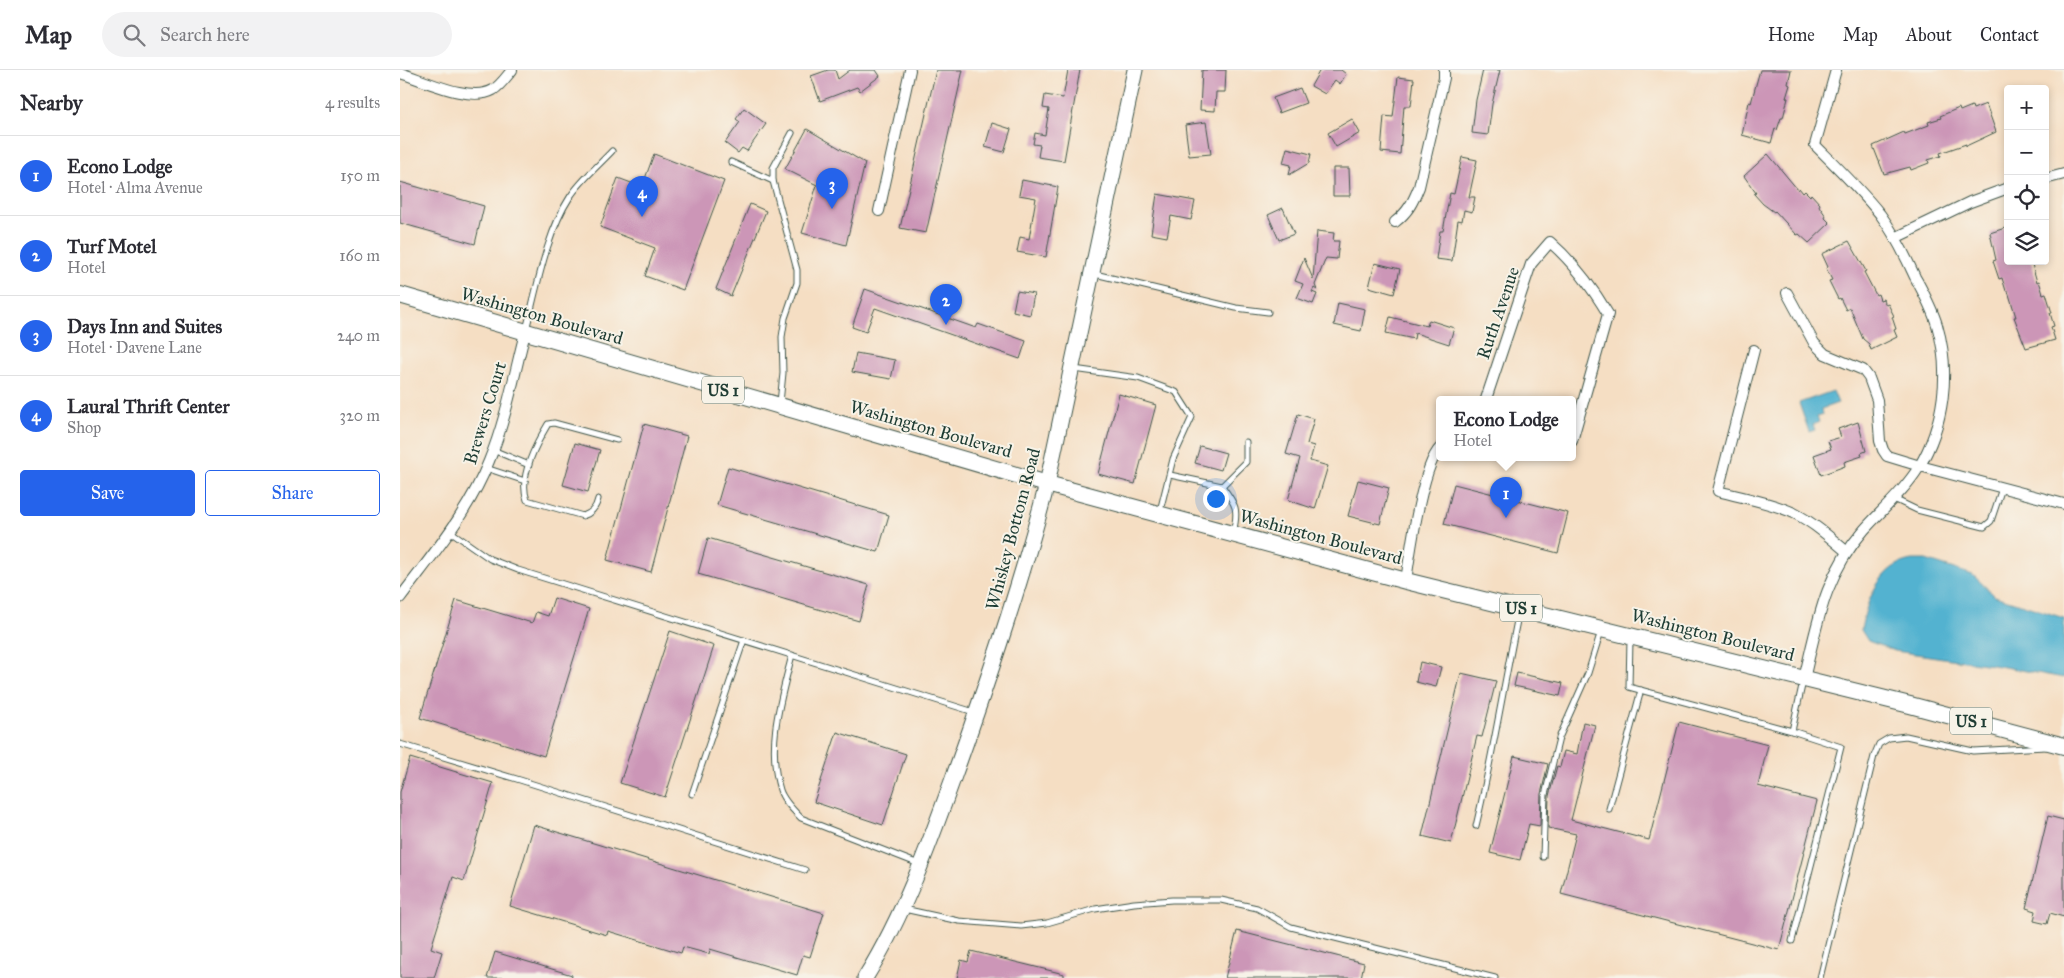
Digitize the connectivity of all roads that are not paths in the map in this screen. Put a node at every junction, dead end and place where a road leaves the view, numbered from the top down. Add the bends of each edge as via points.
1 (512, 70) edge
2 (910, 70) edge
3 (1135, 70) edge
4 (1444, 70) edge
5 (1836, 70) edge
6 (400, 72) edge
7 (792, 133) dead end
8 (612, 152) dead end
9 (731, 162) dead end
10 (2064, 174) edge
11 (2049, 178) edge
12 (773, 181) junction
13 (2004, 189) edge
14 (879, 211) dead end
15 (1395, 222) dead end
16 (1895, 238) junction
17 (1092, 273) junction
18 (1787, 293) dead end
19 (400, 295) edge
20 (1268, 312) dead end
21 (525, 333) junction
22 (1754, 350) dead end
23 (1072, 368) junction
24 (1487, 396) edge
25 (780, 406) junction
26 (1576, 427) edge
27 (617, 440) dead end
28 (1246, 442) dead end
29 (493, 450) junction
30 (1436, 451) edge
31 (529, 464) junction
32 (1920, 466) junction
33 (486, 468) junction
34 (1170, 475) junction
35 (525, 480) junction
36 (1047, 484) junction
37 (1222, 486) junction
38 (2002, 488) junction
39 (598, 499) dead end
40 (1894, 499) junction
41 (2064, 504) edge
42 (1160, 514) junction
43 (450, 531) junction
44 (1232, 534) junction
45 (1847, 552) junction
46 (1406, 581) junction
47 (400, 598) edge
48 (1520, 608) junction
49 (1602, 628) junction
50 (1630, 635) junction
51 (744, 640) junction
52 (792, 655) junction
53 (1804, 678) junction
54 (1641, 690) junction
55 (977, 712) junction
56 (1792, 731) junction
57 (400, 744) edge
58 (2064, 746) edge
59 (692, 794) dead end
60 (1608, 809) dead end
61 (1476, 826) dead end
62 (1543, 857) dead end
63 (922, 865) junction
64 (805, 870) dead end
65 (903, 908) junction
66 (1792, 941) dead end
67 (865, 978) edge
68 (1495, 978) edge
69 (1820, 978) edge

1 - 6 street via 500,85 479,94 467,94
2 - 14 street
3 - 17 street, Whiskey Bottom Road
4 - 15 street via 1419,187 1406,214
5 - 16 street via 1815,145 1869,201
7 - 12 lane via 773,168
8 - 21 lane via 571,195 563,208
9 - 12 lane
10 - 11 street
12 - 25 lane via 797,270 797,283 784,318
13 - 16 street
16 - 32 street via 1933,314 1943,355 1941,410 1931,444
17 - 20 lane via 1236,308
17 - 23 street, Whiskey Bottom Road
18 - 32 street via 1820,350 1863,370 1869,378 1877,400 1880,441 1887,456
19 - 21 main road, Washington Boulevard / US 1
21 - 25 main road, Washington Boulevard / US 1
21 - 29 street, Brewers Court
22 - 45 street via 1718,491 1794,514 1828,535
23 - 34 lane via 1138,378 1176,392 1192,417 1173,459
23 - 36 street, Whiskey Bottom Road
24 - 26 street, Ruth Avenue via 1531,264 1550,242 1565,255 1608,314
25 - 36 main road, Washington Boulevard / US 1
27 - 31 lane via 548,424
28 - 37 lane via 1246,462
29 - 31 lane
29 - 33 street, Brewers Court
30 - 46 street via 1416,520
31 - 35 lane
32 - 38 street
32 - 40 street
33 - 35 lane
33 - 43 street, Brewers Court
34 - 37 lane
34 - 42 lane
35 - 39 lane via 527,500 582,516 590,514
36 - 42 main road, Washington Boulevard / US 1
36 - 55 street, Whiskey Bottom Road via 1022,576
37 - 44 lane via 1238,516
38 - 40 lane via 1991,521 1984,527 1918,510
38 - 41 street
40 - 45 street
42 - 44 main road, Washington Boulevard / US 1
43 - 47 street, Brewers Court
43 - 51 lane via 490,559 518,570
44 - 46 main road, Washington Boulevard / US 1
45 - 53 street via 1826,591
46 - 48 main road, Washington Boulevard / US 1
48 - 49 main road, Washington Boulevard / US 1
48 - 61 lane
49 - 50 main road, Washington Boulevard / US 1
49 - 62 lane via 1588,673 1559,738 1545,795
50 - 53 main road, Washington Boulevard / US 1
50 - 54 lane via 1629,687
51 - 52 lane
51 - 59 lane
52 - 55 lane
52 - 63 lane via 775,726 774,755 780,791 801,818
53 - 56 lane
53 - 58 main road, Washington Boulevard / US 1
54 - 56 lane
54 - 60 lane
55 - 63 street, Whiskey Bottom Road
56 - 66 lane via 1840,747
57 - 64 lane
58 - 69 lane via 1973,751 1906,736 1889,738 1879,744
63 - 65 street, Whiskey Bottom Road
65 - 67 street, Whiskey Bottom Road
65 - 68 lane via 959,921 1021,926 1134,903 1221,900 1257,908 1291,927

